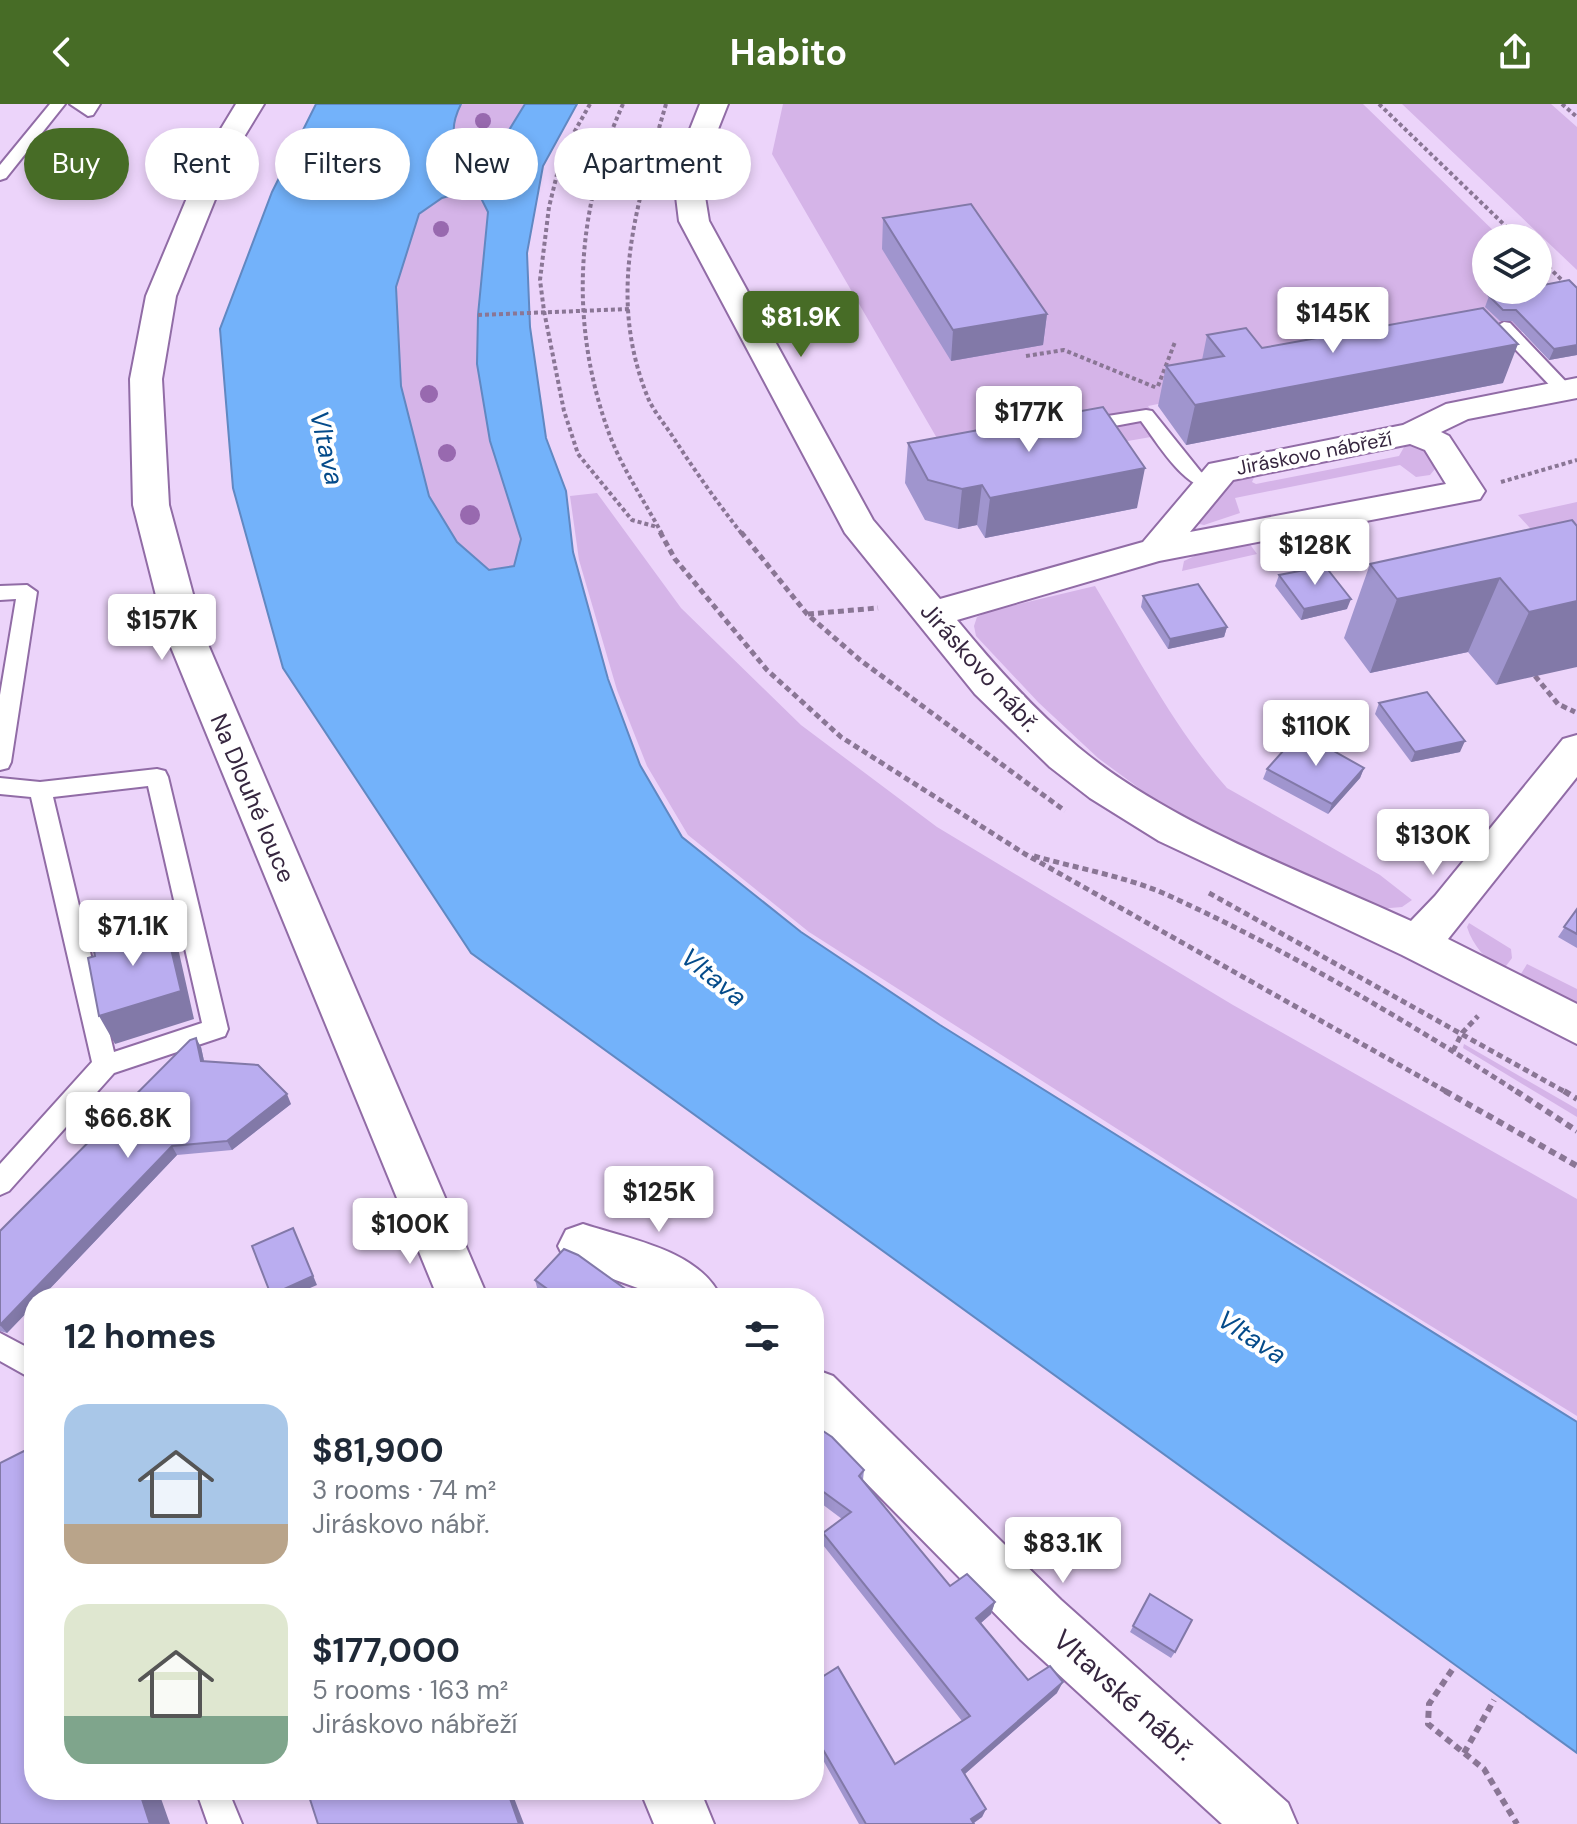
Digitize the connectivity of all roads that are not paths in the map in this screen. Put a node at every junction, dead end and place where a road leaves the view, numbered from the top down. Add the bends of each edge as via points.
1 (58, 104) edge
2 (77, 104) edge
3 (93, 104) edge
4 (250, 104) edge
5 (714, 104) edge
6 (0, 175) edge
7 (1504, 327) edge
8 (1570, 389) edge
9 (1058, 431) edge
10 (1413, 433) junction
11 (1211, 484) junction
12 (1156, 550) junction
13 (0, 593) edge
14 (928, 609) junction
15 (1575, 752) edge
16 (0, 762) edge
17 (0, 786) edge
18 (40, 790) junction
19 (1417, 943) junction
20 (1577, 1025) edge
21 (105, 1065) junction
22 (0, 1183) edge
23 (583, 1246) dead end
24 (459, 1288) edge
25 (682, 1288) edge
26 (0, 1346) edge
27 (24, 1361) edge
28 (824, 1404) edge
29 (216, 1800) edge
30 (674, 1800) edge
31 (225, 1824) edge
32 (684, 1824) edge
33 (1267, 1824) edge

1 - 6 lane
2 - 3 lane via 88,112
4 - 24 street, Na Dlouhé louce via 219,155 161,296 146,379 151,505 185,635
5 - 14 street, Jiráskovo nábř. via 687,172 694,221 858,525
7 - 8 lane
8 - 10 street, Jiráskovo nábřeží via 1458,411
9 - 11 lane via 1146,415 1194,476
10 - 11 street, Jiráskovo nábřeží via 1221,472
10 - 12 street, Jiráskovo nábřeží via 1437,443 1468,491
11 - 12 street, Jiráskovo nábřeží
12 - 14 street
13 - 16 lane via 27,592
14 - 19 street, Jiráskovo nábř. via 989,684 1064,757 1104,787 1174,830
15 - 19 street
17 - 18 lane
18 - 21 lane
18 - 21 lane via 157,777 216,1029
19 - 20 street, Jiráskovo nábř.
21 - 22 lane
23 - 25 street via 663,1274
26 - 27 lane
28 - 33 street, Vltavské nábř. via 1041,1620
29 - 31 lane
30 - 32 street

